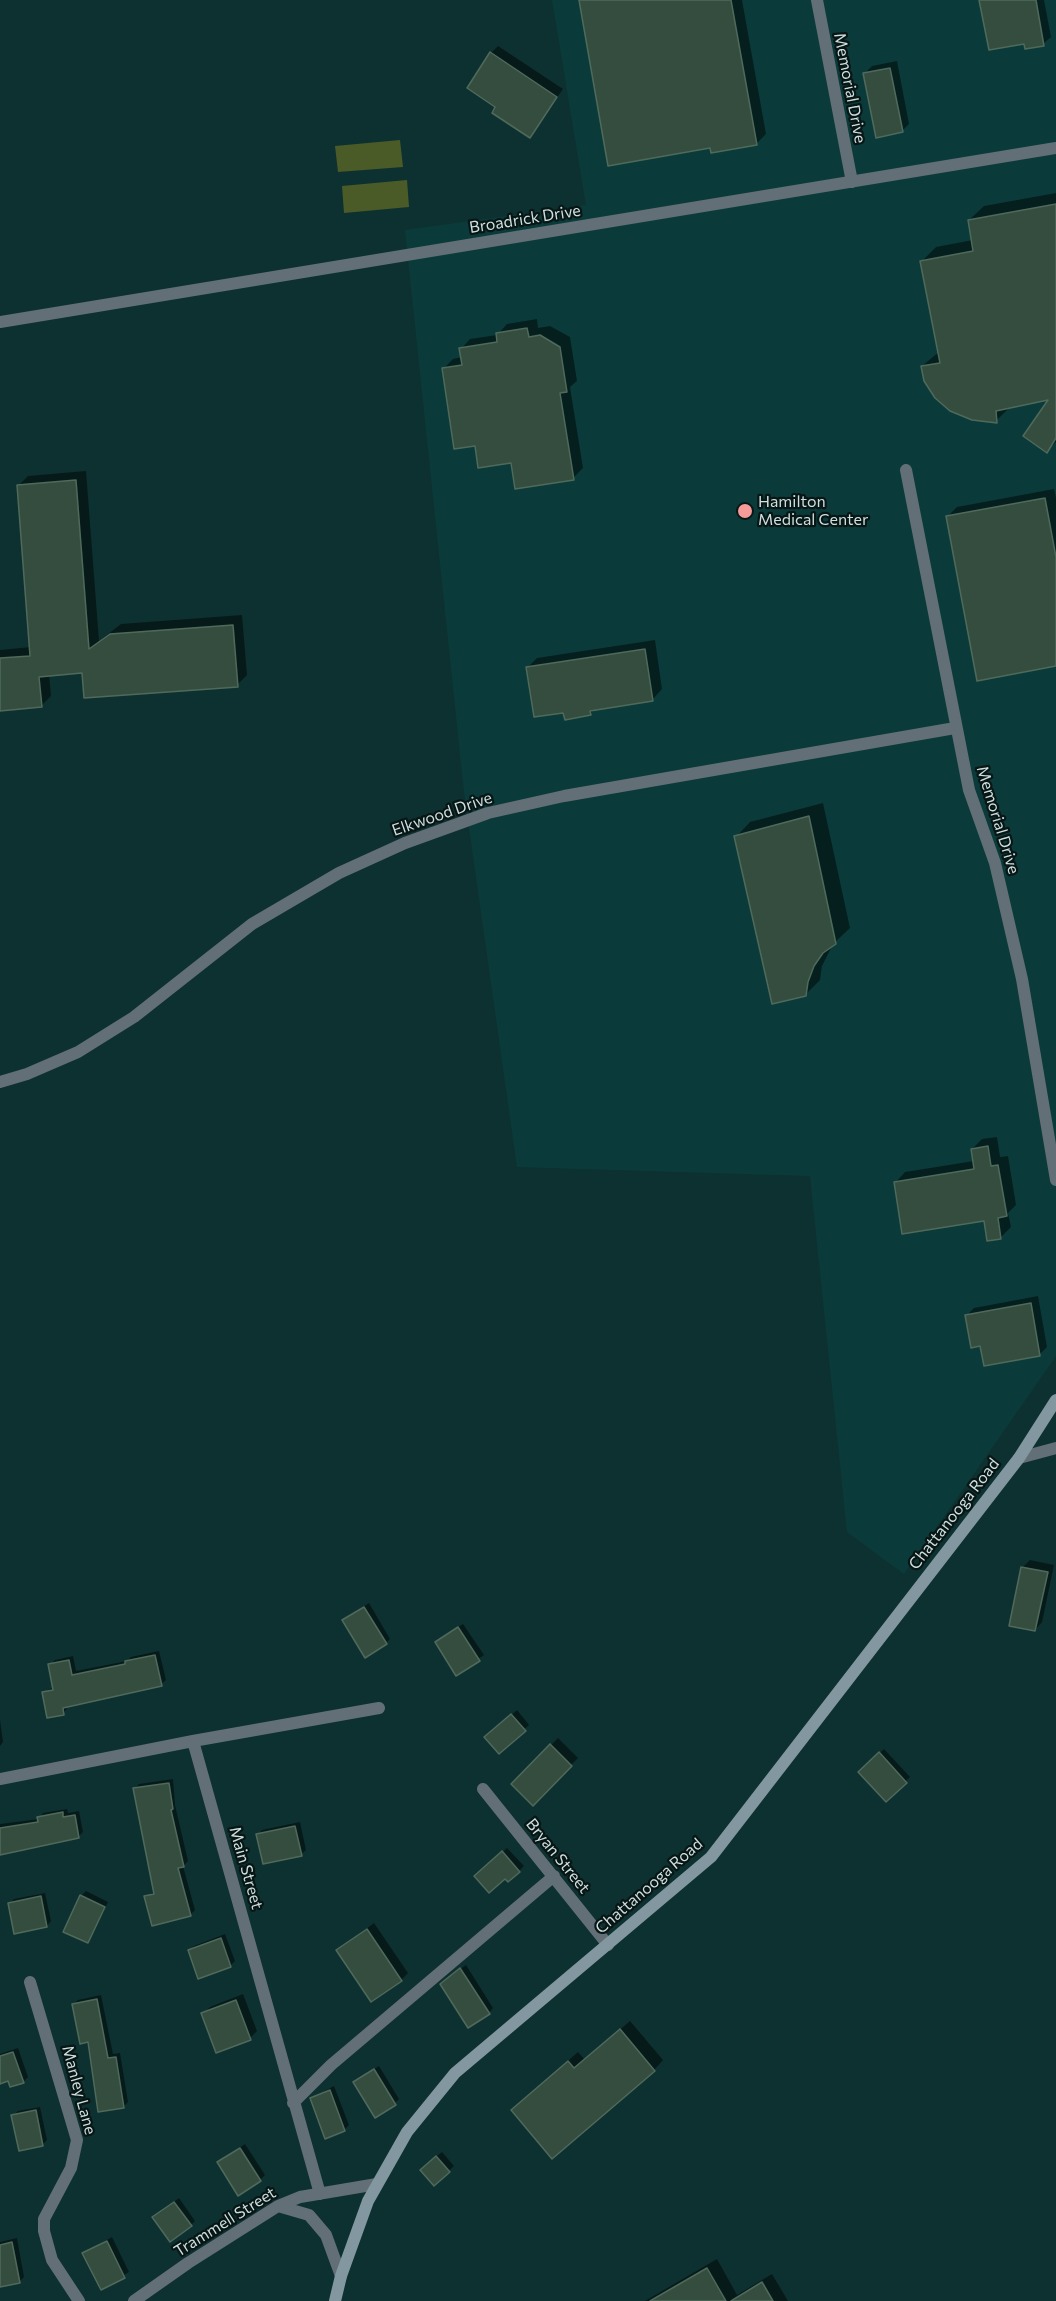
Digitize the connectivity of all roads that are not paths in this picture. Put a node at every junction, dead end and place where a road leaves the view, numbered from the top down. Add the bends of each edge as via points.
1 (817, 0) edge
2 (1056, 148) edge
3 (852, 182) junction
4 (0, 322) edge
5 (906, 470) dead end
6 (955, 728) junction
7 (0, 1082) edge
8 (1056, 1180) edge
9 (1056, 1400) edge
10 (1056, 1448) edge
11 (1019, 1458) junction
12 (379, 1708) dead end
13 (193, 1741) junction
14 (0, 1779) edge
15 (483, 1789) dead end
16 (554, 1876) junction
17 (608, 1945) junction
18 (30, 1982) dead end
19 (293, 2103) junction
20 (377, 2184) junction
21 (320, 2194) junction
22 (278, 2206) junction
23 (341, 2276) junction
24 (79, 2301) edge
25 (134, 2301) edge
26 (335, 2301) edge

1 - 3 street, Memorial Drive
2 - 3 street, Broadrick Drive
3 - 4 street, Broadrick Drive
5 - 6 street, Memorial Drive
6 - 7 street, Elkwood Drive via 564,796 488,813 405,843 339,873 252,924 134,1017 78,1052
6 - 8 street, Memorial Drive via 969,790 1004,893
9 - 11 main road, Chattanooga Road
10 - 11 street
11 - 17 main road, Chattanooga Road via 711,1857
12 - 13 street
13 - 14 street
13 - 19 street, Main Street
15 - 16 street, Bryan Street
16 - 17 street, Bryan Street
16 - 19 street via 331,2065
17 - 20 main road, Chattanooga Road via 455,2073 407,2132
18 - 24 street, Manley Lane via 77,2140 71,2168 47,2212 45,2231 52,2260
19 - 21 street, Main Street
20 - 21 street, Trammell Street
20 - 23 main road, Chattanooga Road
21 - 22 street, Trammell Street
22 - 23 street via 309,2216 326,2235
22 - 25 street, Trammell Street
23 - 26 main road, Chattanooga Road

